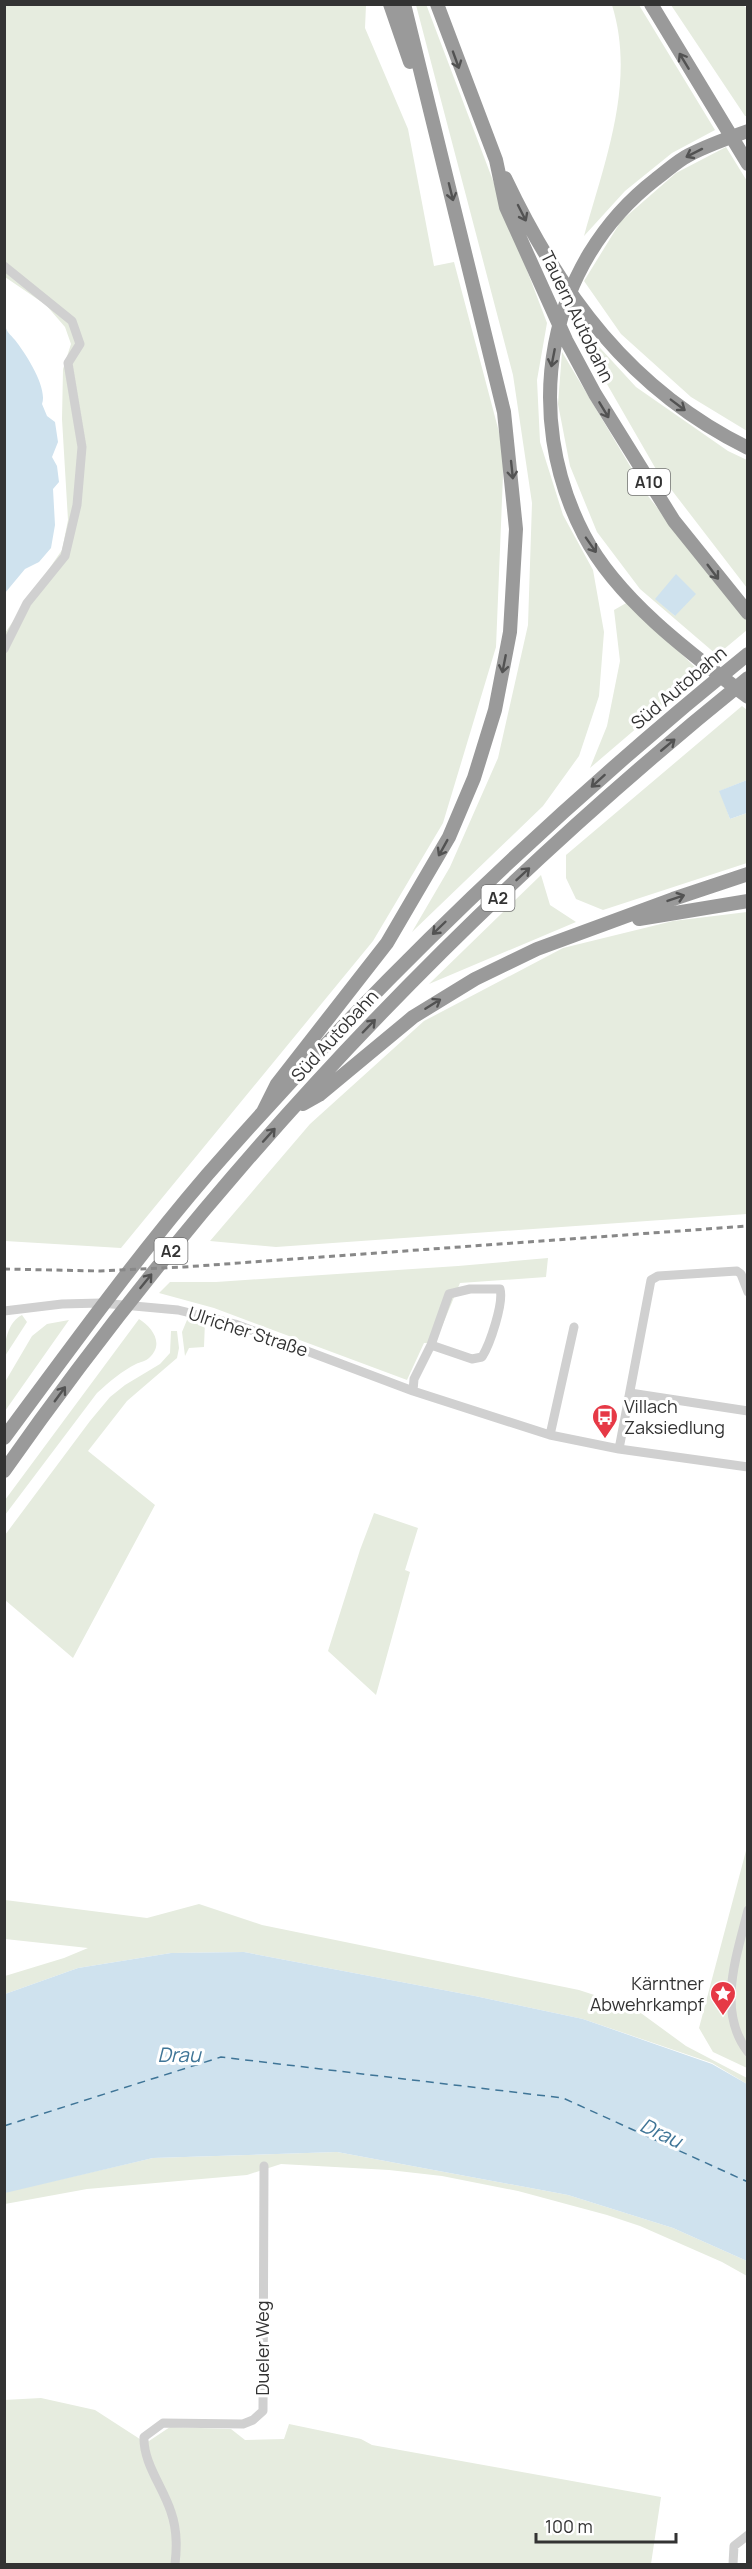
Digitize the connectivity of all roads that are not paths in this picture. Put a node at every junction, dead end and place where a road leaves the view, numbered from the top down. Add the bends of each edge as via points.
1 (390, 4) edge
2 (404, 4) edge
3 (437, 4) edge
4 (651, 4) edge
5 (747, 131) edge
6 (437, 135) junction
7 (496, 160) junction
8 (747, 163) edge
9 (4, 266) edge
10 (747, 448) edge
11 (747, 613) edge
12 (4, 649) edge
13 (747, 654) edge
14 (747, 678) edge
15 (747, 697) edge
16 (747, 874) edge
17 (747, 901) edge
18 (601, 926) junction
19 (263, 1112) junction
20 (286, 1115) junction
21 (747, 1292) edge
22 (4, 1311) edge
23 (574, 1327) dead end
24 (431, 1345) junction
25 (413, 1391) junction
26 (630, 1393) junction
27 (747, 1411) edge
28 (550, 1435) junction
29 (4, 1438) edge
30 (619, 1449) junction
31 (747, 1467) edge
32 (4, 1471) edge
33 (747, 1910) edge
34 (747, 2052) edge
35 (264, 2166) dead end
36 (747, 2535) edge
37 (175, 2565) edge
38 (733, 2565) edge

1 - 6 highway via 428,124
2 - 6 highway
3 -> 7 highway, Tauern Autobahn / A10
8 -> 4 highway
5 -> 15 highway via 687,156 641,191 598,240 577,275 562,315 551,364 549,396 556,461 585,537 629,595 674,638
6 -> 19 highway via 504,412 516,529 510,632 495,710 474,778 449,837 387,943 277,1084
7 -> 10 highway via 539,247 602,334 639,374 710,428
7 -> 11 highway, Tauern Autobahn / A10 via 506,207 550,310 595,394 674,522
9 - 12 street via 72,321 80,344 68,363 82,447 77,505 65,556 27,603
13 -> 19 highway, Süd Autobahn / A2 via 536,836 352,1016
20 -> 14 highway, Süd Autobahn / A2 via 440,953 558,840
18 -> 16 highway
17 - 18 highway
20 -> 18 highway via 319,1095 413,1017 475,979
19 - 29 highway, Süd Autobahn / A2 via 84,1329
32 -> 20 highway, Süd Autobahn / A2 via 109,1326
21 - 26 street via 737,1271 654,1277 647,1290
22 - 25 street, Ulricher Straße via 101,1303 178,1310 278,1339
23 - 28 street
24 - 24 street via 472,1359 482,1357 502,1296 500,1289 449,1294
24 - 25 street via 414,1379
25 - 28 street, Ulricher Straße
26 - 27 street
26 - 30 street
28 - 30 street, Ulricher Straße
30 - 31 street, Ulricher Straße
33 - 34 street via 731,2001 736,2035
35 - 37 street, Dueler Weg via 263,2411 243,2424 163,2423 144,2436 143,2449 172,2514 177,2546
36 - 38 street via 734,2546

